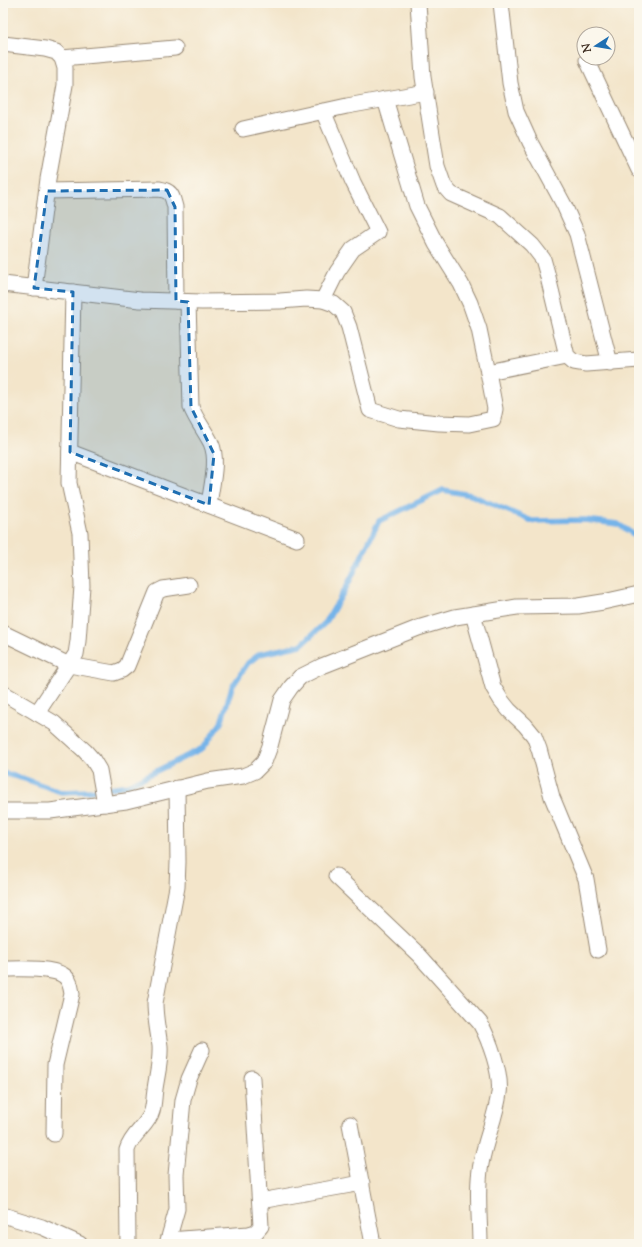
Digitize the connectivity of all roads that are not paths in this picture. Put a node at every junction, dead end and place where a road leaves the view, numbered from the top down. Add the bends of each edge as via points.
1 (418, 3) edge
2 (502, 3) edge
3 (3, 44) edge
4 (175, 48) dead end
5 (62, 58) junction
6 (590, 66) edge
7 (426, 92) junction
8 (385, 99) junction
9 (322, 111) junction
10 (243, 129) dead end
11 (639, 170) edge
12 (47, 191) junction
13 (3, 284) edge
14 (34, 288) junction
15 (73, 292) junction
16 (323, 300) junction
17 (182, 302) junction
18 (567, 356) junction
19 (639, 360) edge
20 (610, 362) junction
21 (488, 372) junction
22 (70, 452) junction
23 (209, 505) junction
24 (298, 539) dead end
25 (189, 585) dead end
26 (639, 594) edge
27 (473, 614) junction
28 (3, 632) edge
29 (69, 666) junction
30 (3, 693) edge
31 (37, 713) junction
32 (177, 788) junction
33 (105, 800) junction
34 (3, 811) edge
35 (336, 876) dead end
36 (598, 950) dead end
37 (3, 970) edge
38 (202, 1050) dead end
39 (252, 1078) dead end
40 (350, 1124) dead end
41 (54, 1134) dead end
42 (362, 1183) junction
43 (260, 1201) junction
44 (3, 1216) edge
45 (168, 1242) edge
46 (80, 1244) edge
47 (128, 1244) edge
48 (373, 1244) edge
49 (480, 1244) edge

1 - 7 street
2 - 20 street via 510,83 516,112 577,234
3 - 5 street via 45,49 56,52
4 - 5 street
5 - 12 street via 65,85
6 - 11 street
7 - 8 street
7 - 18 street via 437,166 444,186 451,194 500,216 532,245 543,259
8 - 9 street
8 - 21 street via 417,206 470,303 479,328
9 - 10 street
9 - 16 street via 378,232 353,249
12 - 14 street
12 - 17 street via 167,190 175,207
13 - 14 street
14 - 15 street
15 - 17 street
15 - 22 street
16 - 17 street
16 - 21 street via 334,304 343,312 370,410 399,418 439,424 469,424 493,419 495,409
17 - 23 street via 191,407 212,444 214,454
18 - 20 street via 574,362 586,364
18 - 21 street
19 - 20 street
22 - 23 street
22 - 29 street via 69,483 80,533 82,586 76,654
23 - 24 street
25 - 29 street via 157,592 133,653 127,666 122,670 114,673
26 - 27 street via 578,606 517,607
27 - 32 street via 418,628 300,677 282,700 264,762 255,771 243,776
27 - 36 street via 494,687 509,710 534,736 539,749 552,797 586,879
28 - 29 street
29 - 31 street
30 - 31 street
31 - 33 street via 54,723 93,760 99,770
32 - 33 street via 126,801
32 - 47 street via 177,888 155,1003 160,1047 159,1063 152,1112 132,1138 127,1150
33 - 34 street via 50,811
35 - 49 street via 419,955 480,1023 487,1035 494,1056 500,1091 481,1165
37 - 41 street via 32,969 53,972 64,975 70,984 72,994 55,1065
38 - 45 street via 188,1079 183,1100 176,1174 177,1209
39 - 43 street
40 - 42 street
42 - 43 street
42 - 48 street
43 - 45 street via 261,1226 256,1232
44 - 46 street via 42,1227

